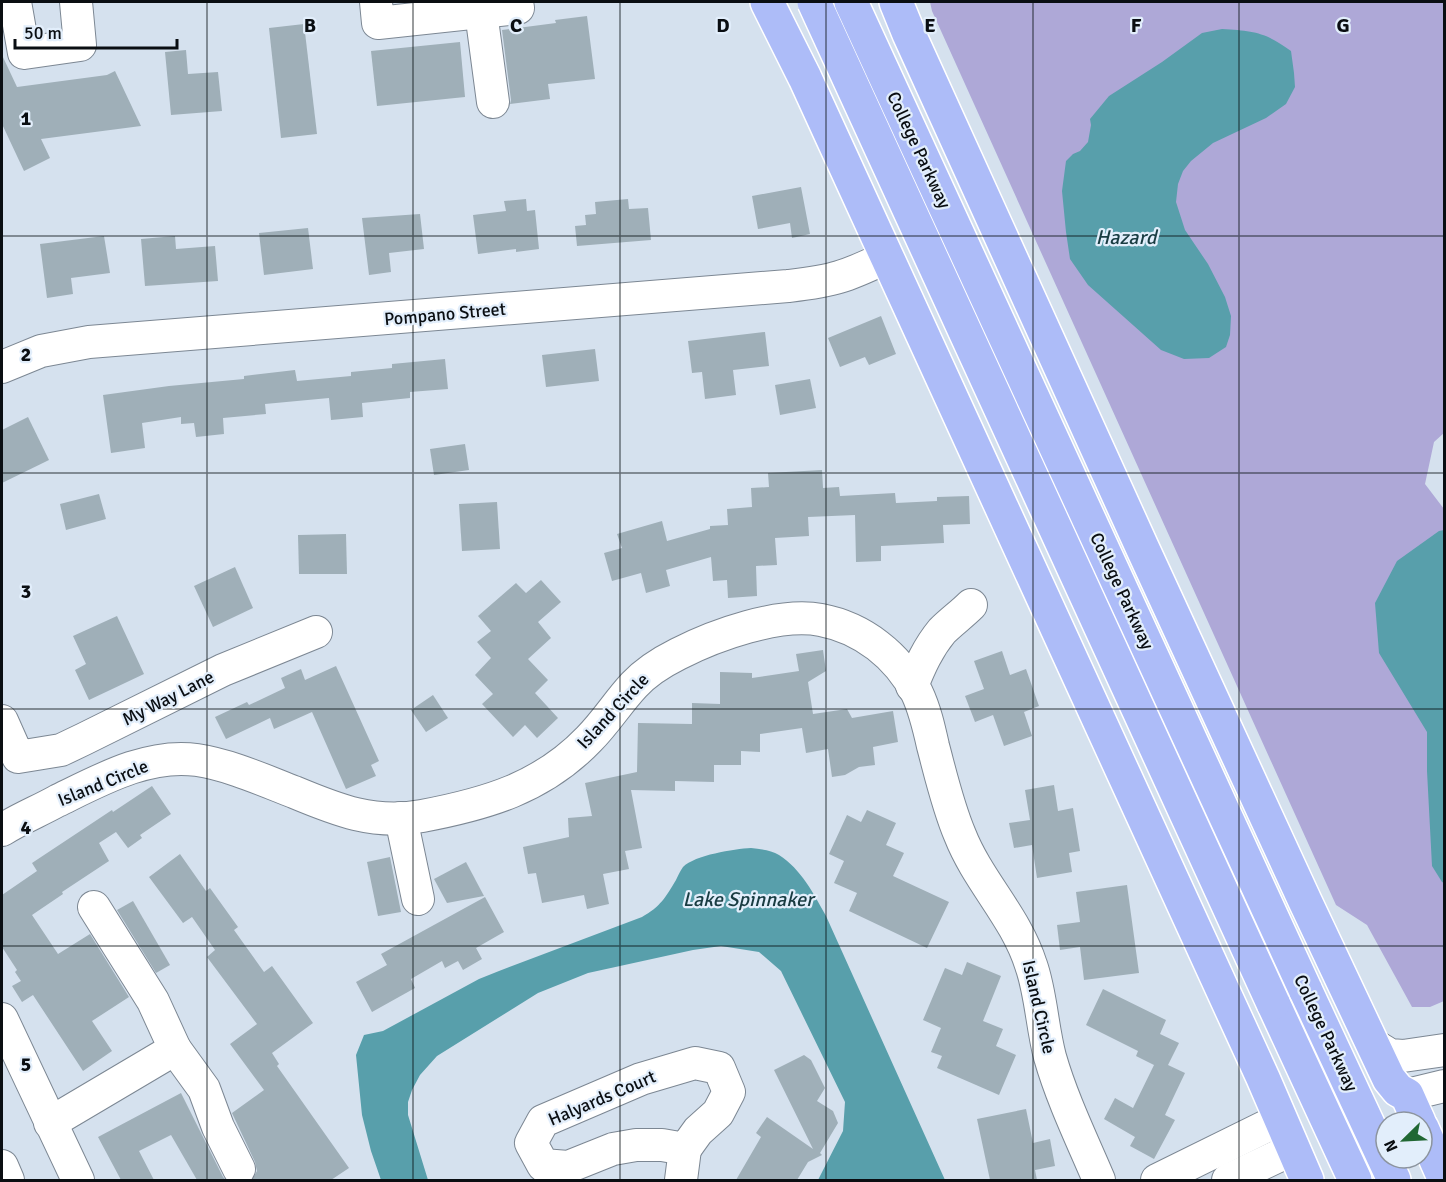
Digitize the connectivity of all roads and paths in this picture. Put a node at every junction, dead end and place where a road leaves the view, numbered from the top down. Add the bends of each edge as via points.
1 (15, 2) edge
2 (76, 2) edge
3 (375, 2) edge
4 (518, 2) edge
5 (749, 2) edge
6 (814, 2) edge
7 (852, 2) edge
8 (896, 2) edge
9 (904, 2) edge
10 (435, 9) edge
11 (773, 9) edge
12 (481, 12) junction
13 (909, 34) junction
14 (805, 78) junction
15 (492, 102) dead end
16 (887, 256) junction
17 (2, 367) edge
18 (1104, 462) junction
19 (1001, 506) junction
20 (1098, 519) junction
21 (1051, 540) junction
22 (1142, 548) junction
23 (1041, 593) junction
24 (971, 605) dead end
25 (316, 632) dead end
26 (912, 686) junction
27 (2, 721) edge
28 (401, 818) junction
29 (2, 830) edge
30 (418, 899) dead end
31 (94, 907) dead end
32 (2, 1019) edge
33 (1372, 1044) junction
34 (175, 1050) junction
35 (1444, 1050) edge
36 (1444, 1086) edge
37 (1413, 1108) edge
38 (1281, 1119) junction
39 (50, 1123) junction
40 (685, 1149) junction
41 (1293, 1149) junction
42 (1434, 1155) edge
43 (2, 1166) edge
44 (239, 1169) dead end
45 (1444, 1178) edge
46 (8, 1180) edge
47 (78, 1180) edge
48 (681, 1180) edge
49 (1099, 1180) edge
50 (1158, 1180) edge
51 (1228, 1180) edge
52 (1307, 1180) edge
53 (1355, 1180) edge
54 (1394, 1180) edge

1 - 2 street via 24,53 80,45
3 - 10 street via 378,23
4 - 12 street via 518,8
5 - 14 main road via 771,26
6 - 53 main road, College Parkway, bridge
7 - 54 main road, College Parkway, bridge
8 - 13 main road
9 - 13 main road
10 - 12 street
11 - 14 main road
12 - 15 street
13 - 14 main road via 861,13 837,17 818,31 808,52
13 - 18 main road
14 - 16 main road
16 - 17 street, Pompano Street via 860,270 815,283 89,342 41,351
16 - 19 main road
18 - 20 main road via 1106,486
18 - 22 main road
19 - 21 main road via 1021,527
19 - 23 main road
20 - 21 main road
20 - 22 main road via 1125,531
21 - 23 main road
22 - 33 main road
23 - 38 main road
24 - 26 street via 932,645
25 - 27 street, My Way Lane via 223,670 61,750 18,758
26 - 28 street, Island Circle via 888,653 844,627 796,618 749,627 703,642 655,667 636,682 591,738 536,780 465,808
26 - 49 street, Island Circle via 926,717 960,835 970,858 1010,919 1032,968 1051,1059
28 - 29 street, Island Circle via 338,810 222,766 174,759 124,771
28 - 30 street
31 - 34 street via 153,1001
32 - 39 street
33 - 35 street via 1396,1056
33 - 37 main road via 1389,1079
34 - 39 street
34 - 44 street via 204,1089
36 - 37 street
38 - 41 main road
38 - 50 street
39 - 47 street
40 - 40 street, Halyards Court via 662,1144 636,1145 613,1149 568,1167 543,1165 531,1143 543,1121 641,1079 695,1063 719,1068 729,1092 718,1113
40 - 48 street
41 - 51 street
41 - 52 main road
42 - 45 main road
43 - 46 street

